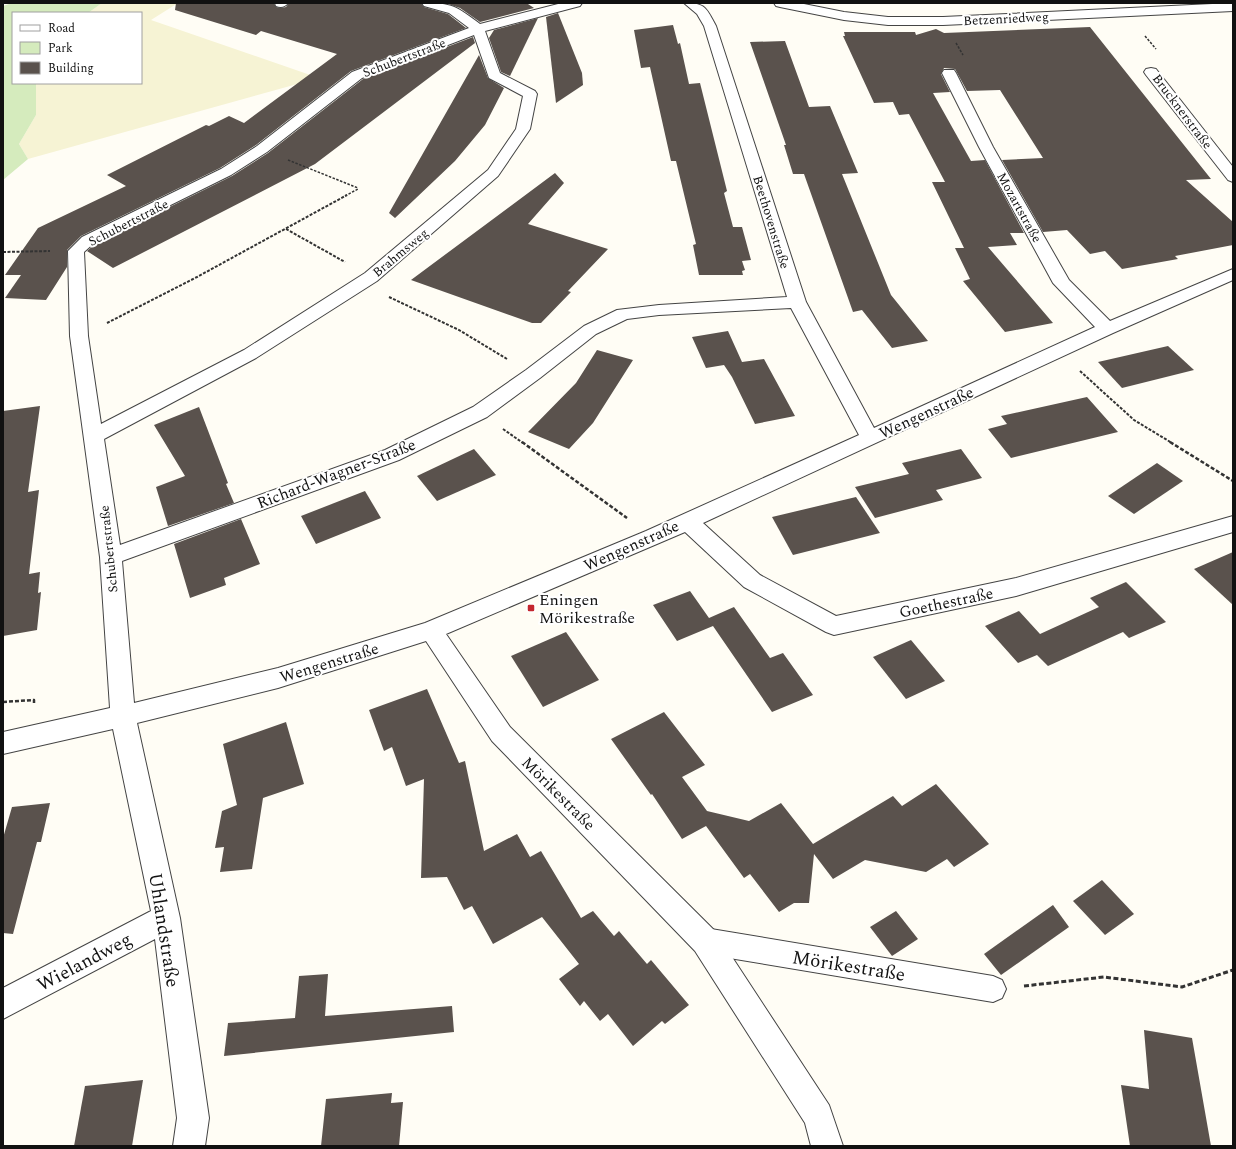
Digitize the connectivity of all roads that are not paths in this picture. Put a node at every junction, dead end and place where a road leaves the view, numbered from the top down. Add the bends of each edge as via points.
1 (428, 3) edge
2 (576, 3) edge
3 (690, 3) edge
4 (780, 3) edge
5 (1176, 3) edge
6 (1233, 7) edge
7 (1190, 9) junction
8 (478, 29) junction
9 (1151, 72) road end
10 (949, 73) dead end
11 (1233, 177) edge
12 (1233, 274) edge
13 (797, 302) junction
14 (1107, 329) junction
15 (94, 436) junction
16 (870, 438) junction
17 (687, 521) junction
18 (1233, 524) edge
19 (111, 557) junction
20 (431, 630) junction
21 (123, 716) junction
22 (3, 743) edge
23 (166, 918) junction
24 (705, 941) junction
25 (993, 989) road end
26 (3, 1004) edge
27 (189, 1146) edge
28 (827, 1146) edge

1 - 8 street via 453,10
2 - 8 street, Schubertstraße
3 - 13 street, Beethovenstraße via 702,12 710,26
4 - 7 street, Betzenriedweg via 844,16 888,21 943,21
5 - 7 street
6 - 7 street, Betzenriedweg
8 - 15 street, Schubertstraße via 356,75 262,149 226,172 88,240 76,250 79,336
8 - 15 street, Brahmsweg via 494,75 530,94 523,129 493,173 371,277 250,354
9 - 11 street, Brucknerstraße
10 - 14 street, Mozartstraße via 986,147 1062,283
12 - 14 street, Wengenstraße
13 - 16 street, Beethovenstraße
13 - 19 street, Richard-Wagner-Straße via 623,314 590,330 480,412 392,455
14 - 16 street, Wengenstraße
15 - 19 street, Schubertstraße
16 - 17 street, Wengenstraße
17 - 18 street, Goethestraße via 752,581 834,626 1016,587
17 - 20 street, Wengenstraße
19 - 21 street, Schubertstraße
20 - 21 street, Wengenstraße via 278,678
20 - 24 street, Mörikestraße via 501,734
21 - 22 street, Wengenstraße
21 - 23 street, Uhlandstraße
23 - 26 street, Wielandweg
23 - 27 street, Uhlandstraße via 193,1118
24 - 25 lane, Mörikestraße
24 - 28 street, Mörikestraße via 818,1116

